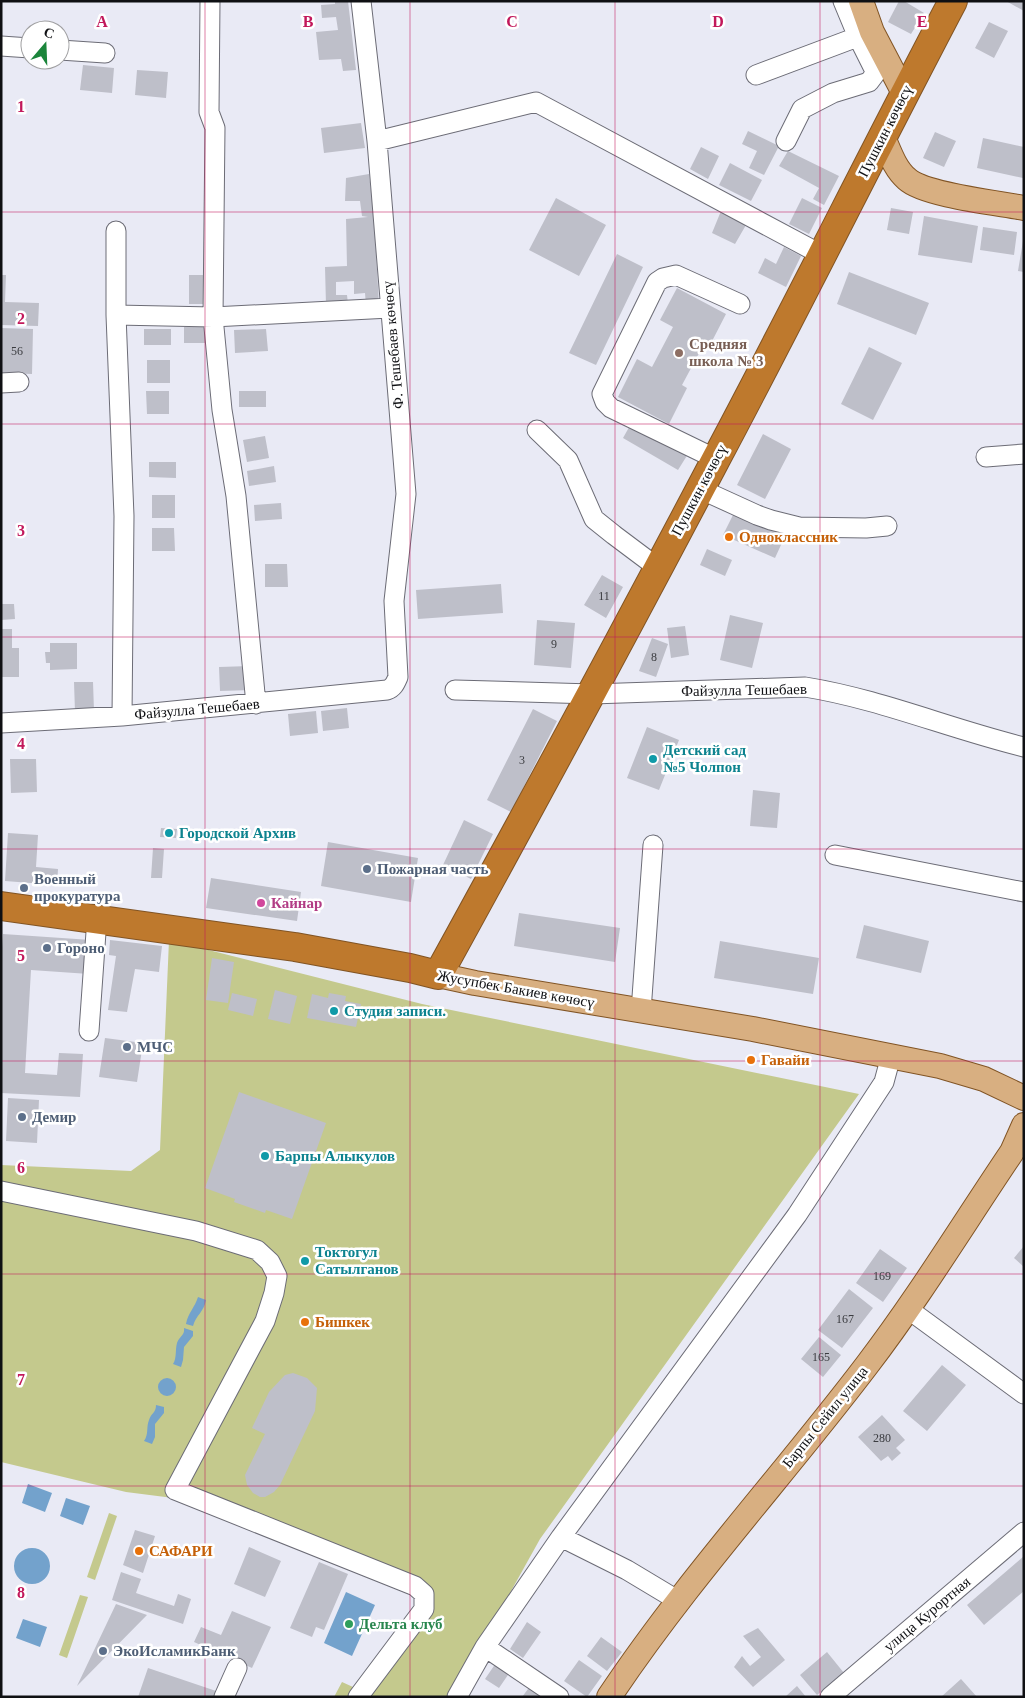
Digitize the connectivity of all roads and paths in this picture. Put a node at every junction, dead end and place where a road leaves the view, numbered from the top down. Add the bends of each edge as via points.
1 (210, 1) edge
2 (361, 1) edge
3 (843, 1) edge
4 (861, 1) edge
5 (953, 1) edge
6 (865, 34) junction
7 (1, 46) edge
8 (20, 47) edge
9 (70, 51) edge
10 (105, 53) dead end
11 (756, 75) dead end
12 (904, 93) junction
13 (882, 135) junction
14 (786, 141) dead end
15 (377, 142) junction
16 (1024, 208) edge
17 (116, 231) dead end
18 (822, 255) junction
19 (740, 304) dead end
20 (390, 308) junction
21 (116, 315) junction
22 (213, 317) junction
23 (537, 430) dead end
24 (1024, 454) edge
25 (986, 457) dead end
26 (716, 459) junction
27 (700, 489) junction
28 (887, 526) dead end
29 (658, 568) junction
30 (392, 688) joint
31 (455, 690) dead end
32 (592, 694) junction
33 (256, 704) junction
34 (122, 716) junction
35 (1, 723) edge
36 (1024, 747) edge
37 (653, 845) dead end
38 (835, 855) dead end
39 (1024, 892) edge
40 (1, 906) edge
41 (97, 918) junction
42 (438, 975) junction
43 (641, 1011) junction
44 (89, 1031) dead end
45 (891, 1056) junction
46 (1024, 1098) edge
47 (1024, 1125) edge
48 (1, 1191) edge
49 (908, 1309) junction
50 (1024, 1394) edge
51 (1024, 1532) edge
52 (560, 1537) junction
53 (677, 1600) junction
54 (485, 1647) junction
55 (237, 1668) dead end
56 (224, 1697) edge
57 (358, 1697) edge
58 (457, 1697) edge
59 (558, 1697) edge
60 (609, 1697) edge
61 (830, 1697) edge

1 - 22 street via 209,112 216,128
2 - 15 street, Ф. Тешебаев көчөсү
3 - 6 street
4 - 6 main road
5 - 12 highway, Пушкин көчөсү
6 - 11 street
6 - 12 main road
6 - 14 street via 874,68 869,82 833,93 802,109
7 - 8 street
9 - 10 street
12 - 13 highway, Пушкин көчөсү
13 - 16 main road via 896,168 907,180 928,190
13 - 18 highway, Пушкин көчөсү
15 - 18 street via 536,102
15 - 20 street, Ф. Тешебаев көчөсү
17 - 21 street
18 - 26 highway, Пушкин көчөсү
19 - 26 street via 676,275 663,278 657,282 602,394 612,408
20 - 22 street
20 - 30 street, Ф. Тешебаев көчөсү via 406,494 394,601 398,677
21 - 22 street
21 - 34 street via 124,516
22 - 33 street via 222,410 236,496
23 - 29 street via 568,460 594,519
24 - 25 street
26 - 27 highway, Пушкин көчөсү
27 - 28 street via 771,520 799,527
27 - 29 highway, Пушкин көчөсү
29 - 32 highway, Пушкин көчөсү
30 - 33 street, Файзулла Тешебаев
31 - 32 street, Файзулла Тешебаев
32 - 36 street, Файзулла Тешебаев via 805,687 865,699
32 - 42 highway, Пушкин көчөсү
33 - 34 street, Файзулла Тешебаев
34 - 35 street, Файзулла Тешебаев
37 - 43 street
38 - 39 street
40 - 41 highway, Жусупбек Бакиев көчөсү
41 - 42 highway, Жусупбек Бакиев көчөсү via 295,947
41 - 44 street
42 - 43 main road, Жусупбек Бакиев көчөсү
43 - 45 main road, Жусупбек Бакиев көчөсү
45 - 46 main road, Жусупбек Бакиев көчөсү via 963,1072
45 - 52 street via 884,1082 797,1215
47 - 49 main road, Барпы Сейил улица via 1012,1152
48 - 57 street via 196,1231 257,1250 270,1262 277,1276 266,1321 175,1490 415,1586 424,1594 424,1609
49 - 50 street
49 - 53 main road, Барпы Сейил улица via 866,1366
51 - 61 street, улица Курортная
52 - 53 street via 627,1570
52 - 54 street
53 - 60 main road, Барпы Сейил улица
54 - 58 street
54 - 59 street
55 - 56 street

